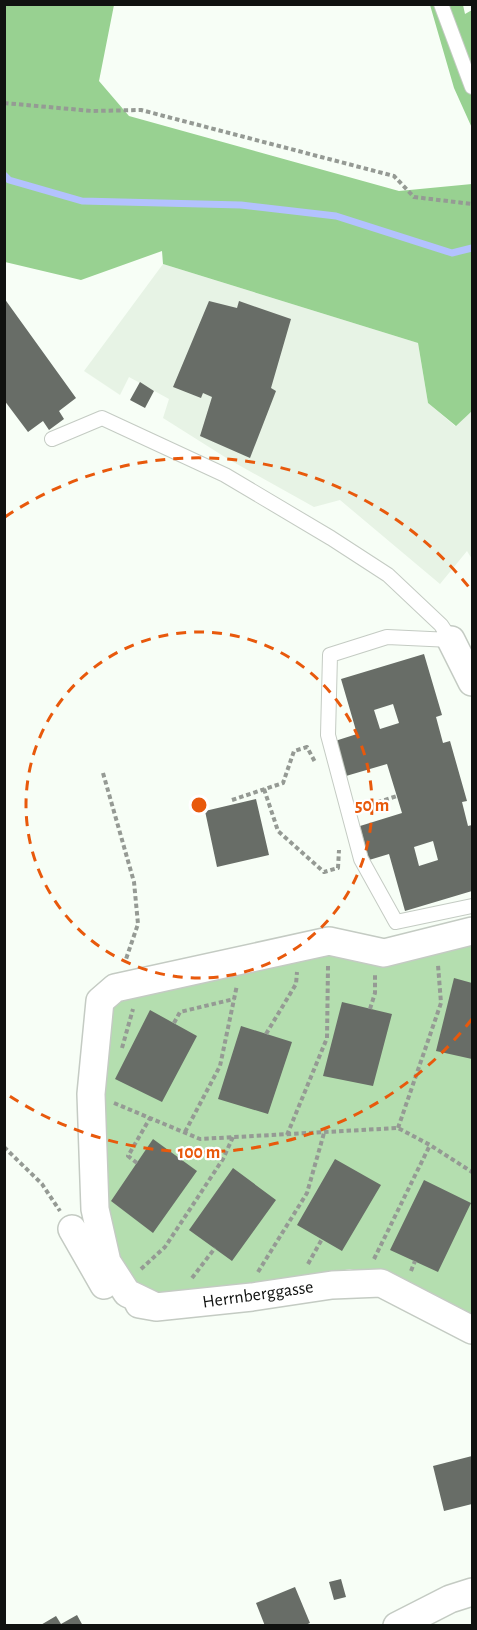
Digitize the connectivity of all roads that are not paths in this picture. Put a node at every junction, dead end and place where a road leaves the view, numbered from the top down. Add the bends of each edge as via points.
1 (441, 4) edge
2 (472, 87) edge
3 (52, 440) dead end
4 (451, 640) junction
5 (472, 682) edge
6 (472, 906) edge
7 (472, 931) edge
8 (72, 1229) road end
9 (156, 1307) junction
10 (472, 1330) edge
11 (472, 1592) edge
12 (397, 1626) edge

1 - 2 lane
3 - 4 lane via 102,417 204,465 388,575 441,625
4 - 5 street
4 - 6 lane via 387,637 330,655 328,735 361,859 396,922
7 - 9 street via 384,954 329,941 116,988 100,1000 91,1094 94,1209 107,1262 122,1286 127,1293
8 - 9 street, Herrnberggasse via 107,1290 124,1301
9 - 10 street, Herrnberggasse via 332,1285 381,1283
11 - 12 street

